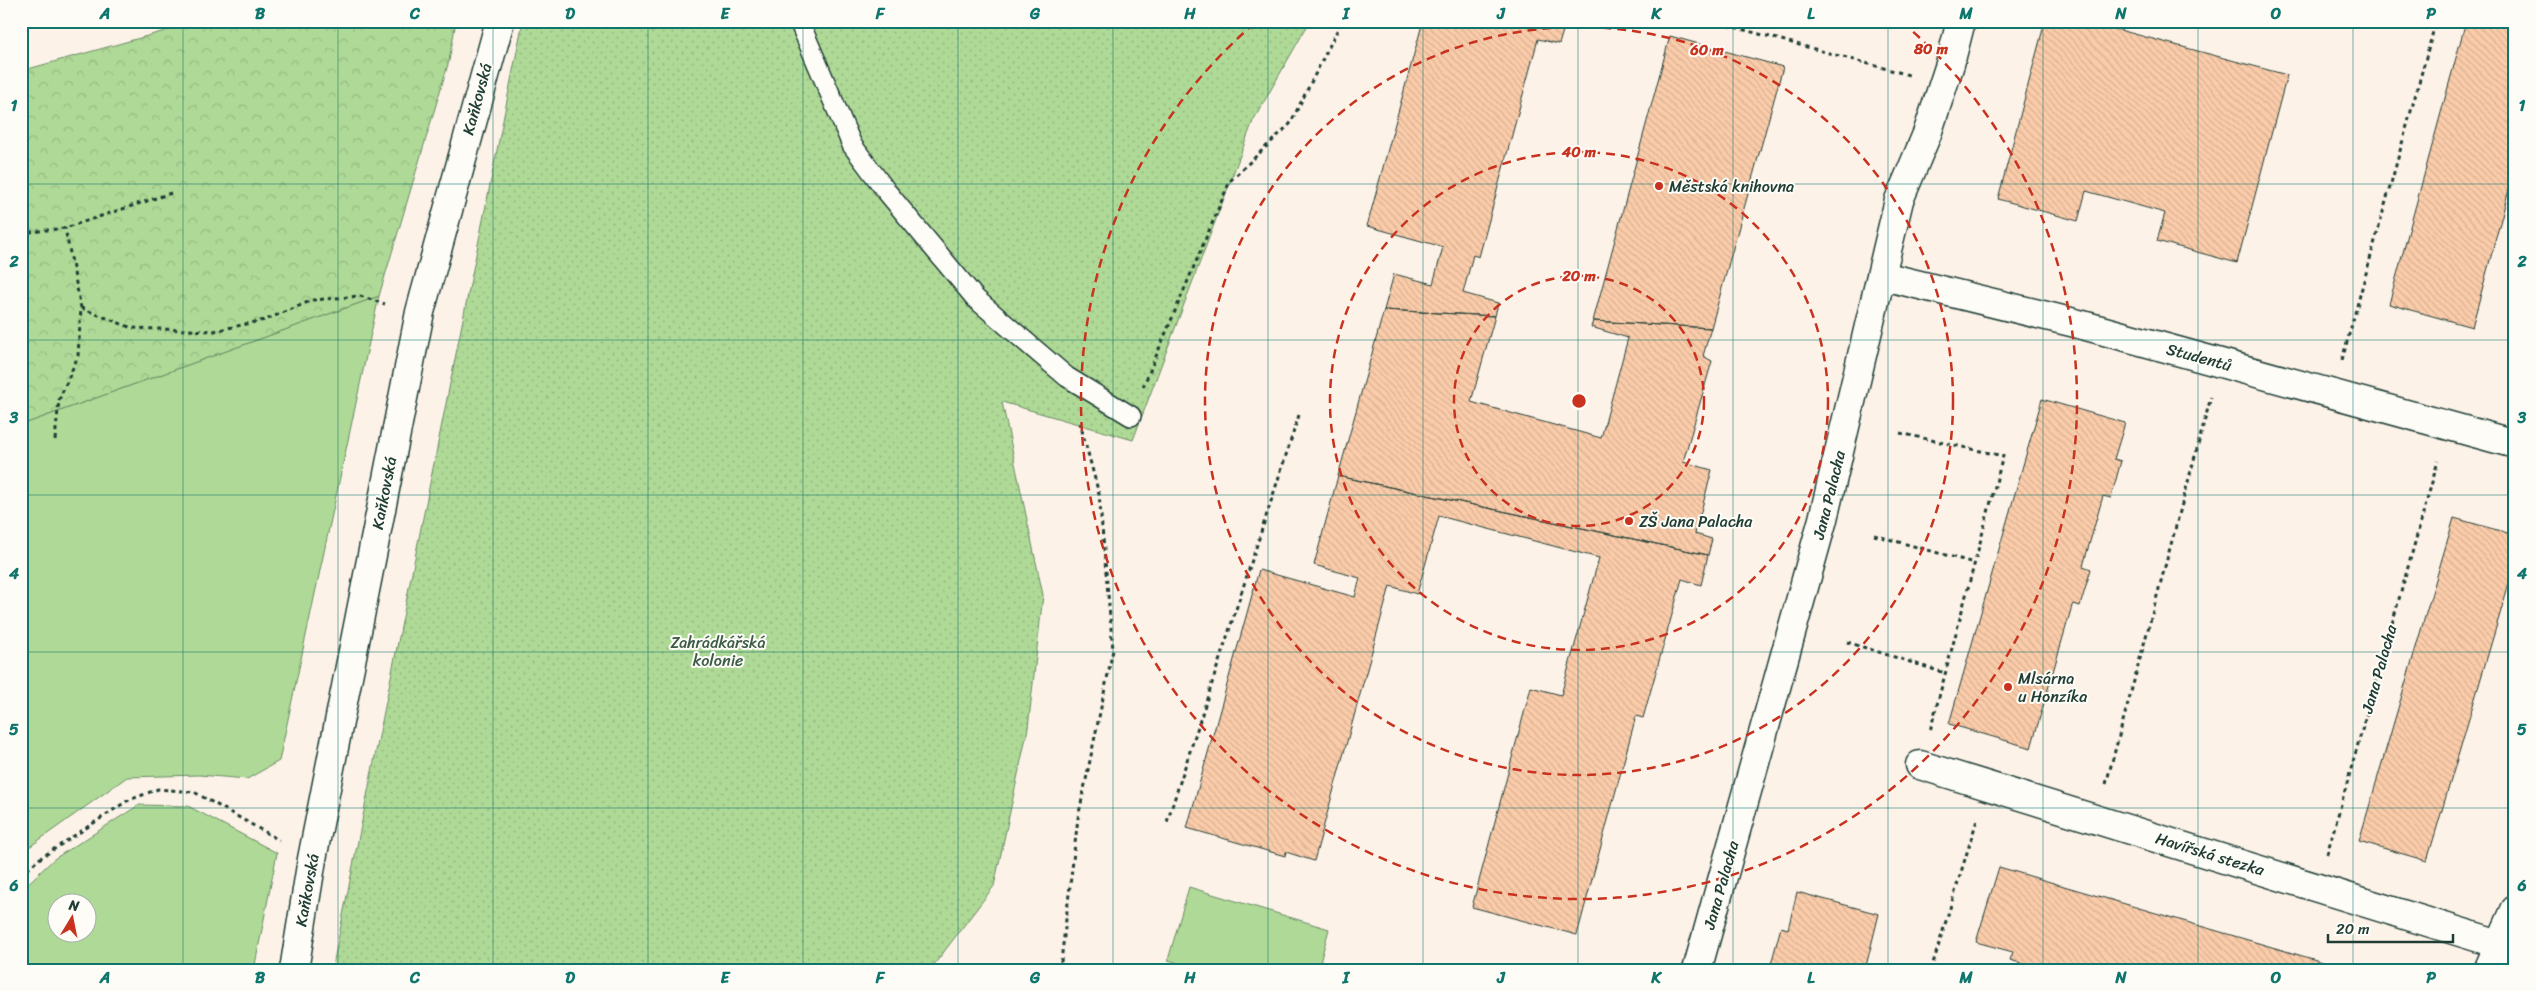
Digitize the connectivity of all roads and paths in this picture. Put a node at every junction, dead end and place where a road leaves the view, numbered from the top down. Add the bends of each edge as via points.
1 (500, 21) edge
2 (799, 21) edge
3 (1342, 21) edge
4 (1712, 21) edge
5 (1961, 21) edge
6 (2436, 21) edge
7 (1908, 84) dead end
8 (174, 192) dead end
9 (65, 228) junction
10 (21, 233) edge
11 (1882, 276) junction
12 (80, 308) junction
13 (420, 312) junction
14 (2342, 363) dead end
15 (1069, 378) junction
16 (2214, 390) dead end
17 (1299, 415) dead end
18 (1131, 416) joint
19 (1900, 433) dead end
20 (55, 440) dead end
21 (2515, 444) edge
22 (2438, 460) dead end
23 (1874, 535) dead end
24 (1974, 563) junction
25 (1847, 642) dead end
26 (1945, 674) junction
27 (1929, 735) dead end
28 (1920, 765) dead end
29 (1986, 786) junction
30 (2096, 820) junction
31 (1168, 822) dead end
32 (312, 859) junction
33 (21, 875) edge
34 (2317, 886) junction
35 (2515, 910) edge
36 (2499, 944) junction
37 (294, 970) edge
38 (1060, 970) edge
39 (1697, 970) edge
40 (1931, 970) edge
41 (2488, 970) edge

1 - 13 street, Kaňkovská
2 - 15 lane via 852,145 881,184 976,298
3 - 18 path via 1290,124 1230,181
4 - 7 path via 1910,75
5 - 11 street, Jana Palacha via 1927,134 1899,200
6 - 14 path
8 - 9 path
9 - 10 path
9 - 12 path
11 - 21 street, Studentů via 2079,324
11 - 39 street, Jana Palacha via 1823,519
12 - 13 path via 132,328 214,331 264,320 313,300 360,296
12 - 20 path via 78,356 59,400
13 - 32 street, Kaňkovská
15 - 18 lane
15 - 38 path via 1099,494 1113,650 1078,818
16 - 30 path
17 - 31 path
19 - 24 path via 2003,456
22 - 34 path, Jana Palacha
23 - 24 path
24 - 26 path
25 - 26 path
26 - 27 path
28 - 29 street, Havířská stezka
29 - 30 street, Havířská stezka
29 - 40 path
30 - 34 street, Havířská stezka
32 - 33 path via 194,792 158,789 127,801 39,859
32 - 37 street, Kaňkovská
34 - 36 street, Havířská stezka
35 - 36 street
36 - 41 street

